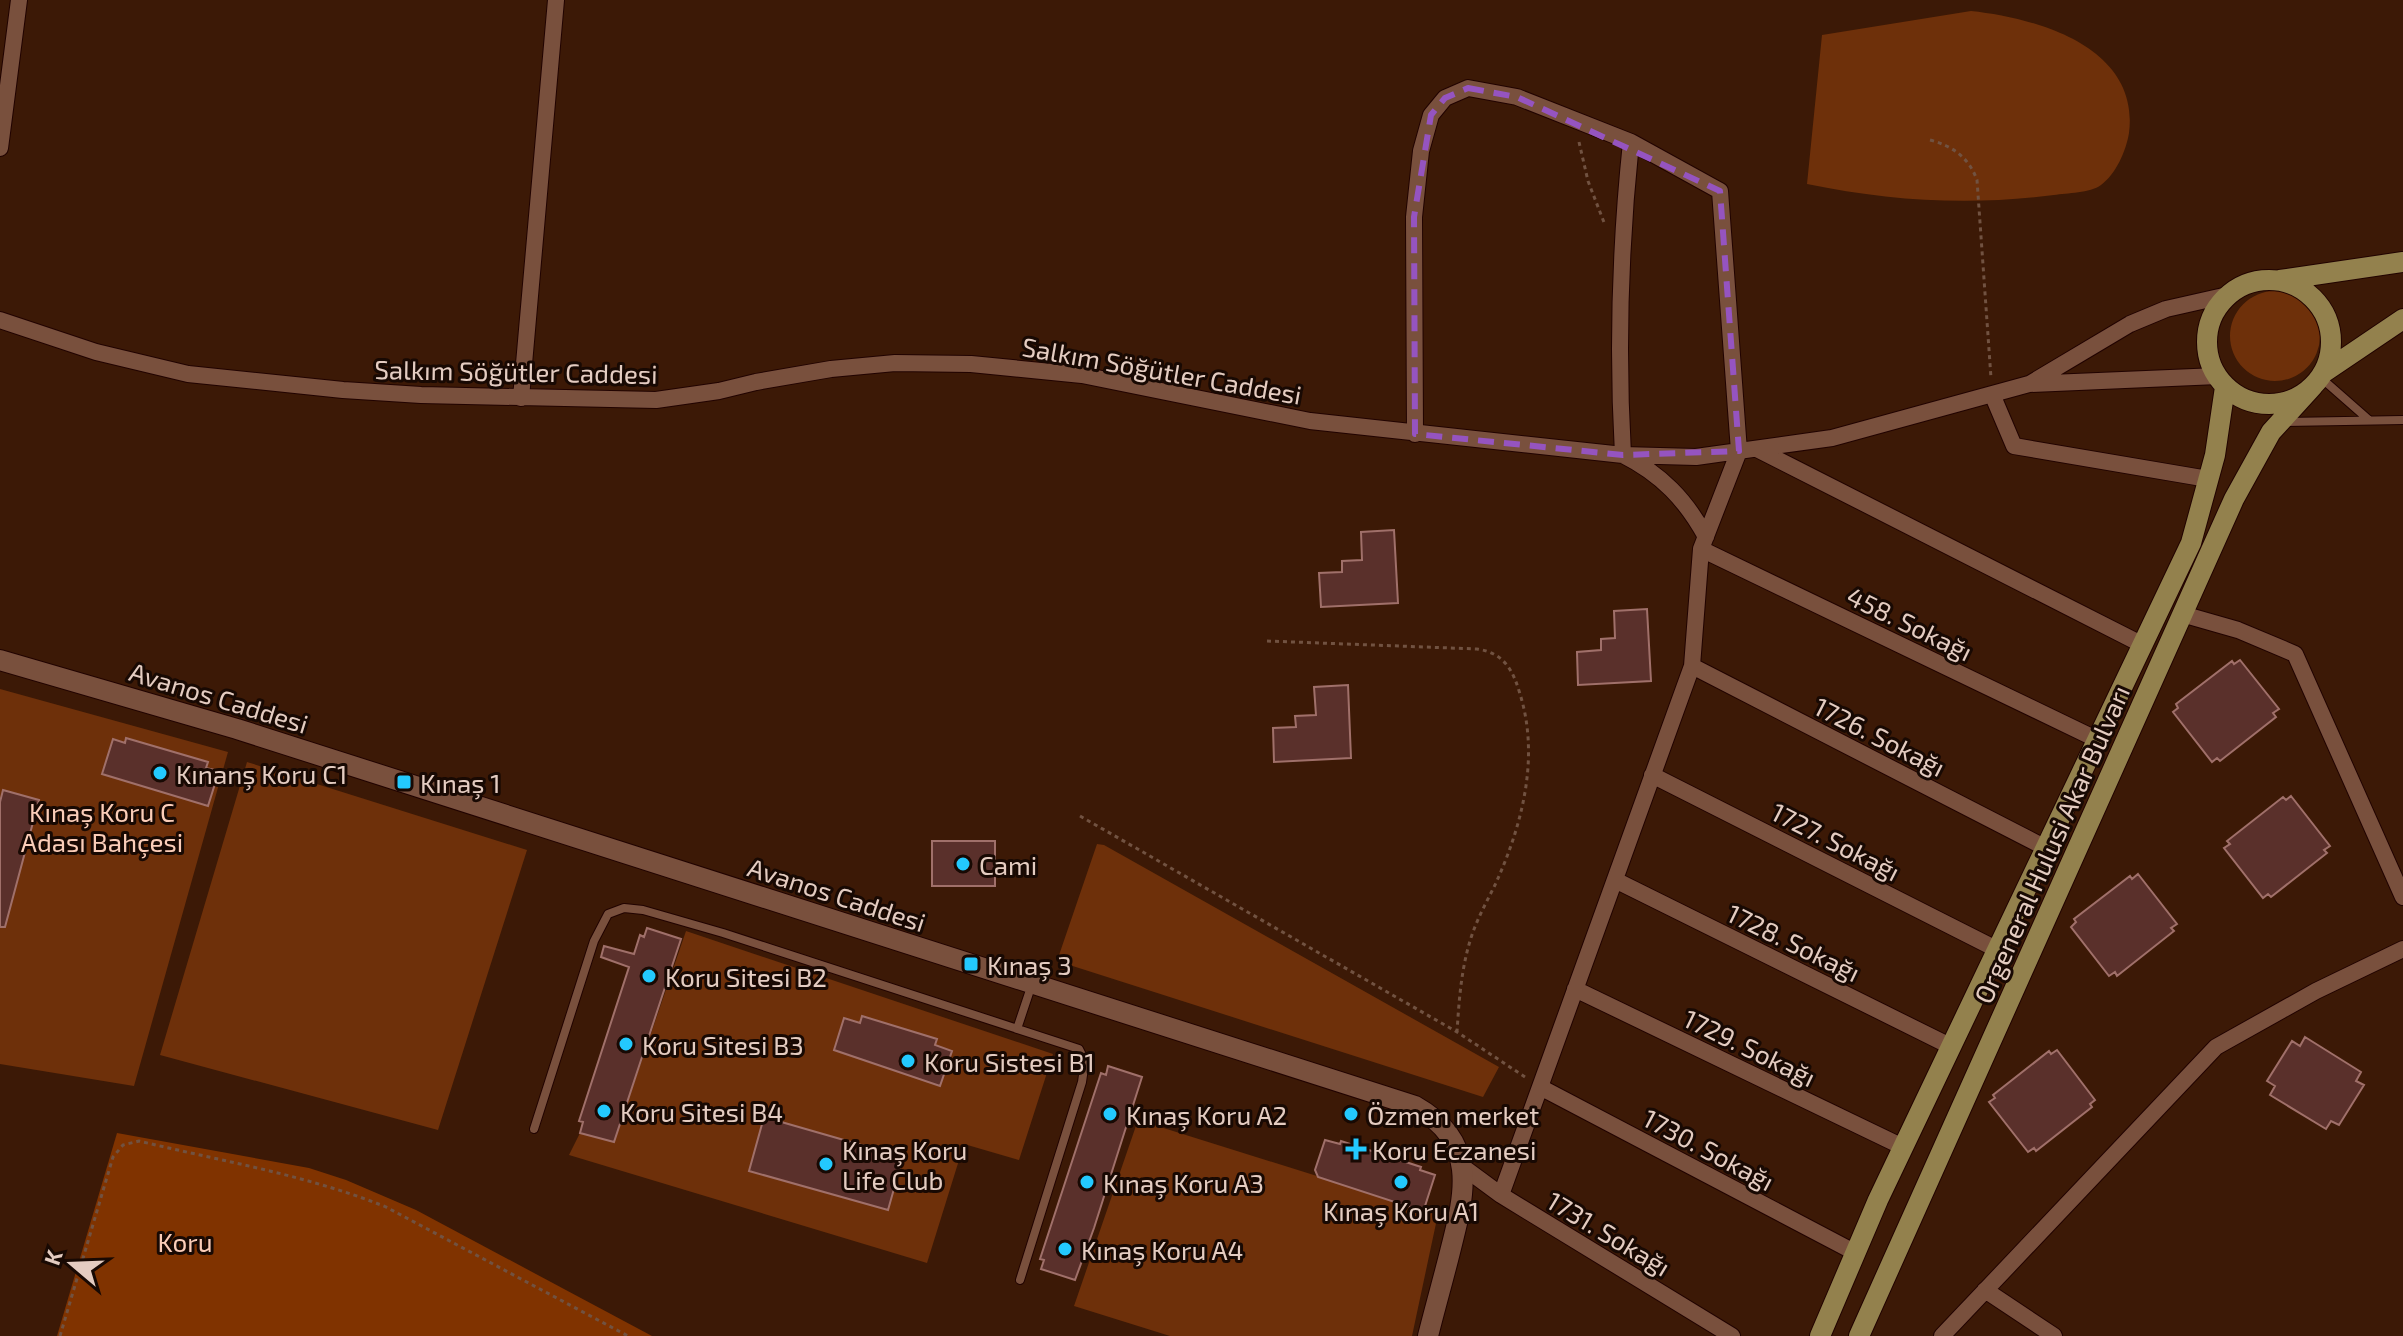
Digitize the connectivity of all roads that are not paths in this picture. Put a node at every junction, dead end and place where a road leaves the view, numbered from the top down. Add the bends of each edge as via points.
1 (19, 0) edge
2 (556, 0) edge
3 (1631, 142) junction
4 (0, 148) edge
5 (2403, 262) edge
6 (2277, 280) junction
7 (2228, 295) junction
8 (2403, 319) edge
9 (0, 320) edge
10 (2318, 379) junction
11 (2221, 382) junction
12 (2029, 384) junction
13 (1992, 394) junction
14 (521, 398) junction
15 (2369, 420) junction
16 (2403, 420) edge
17 (2279, 422) junction
18 (1415, 434) junction
19 (1757, 449) junction
20 (1739, 451) junction
21 (1623, 455) junction
22 (2208, 479) junction
23 (1703, 543) junction
24 (2182, 614) junction
25 (2143, 645) junction
26 (0, 660) edge
27 (1692, 666) junction
28 (2098, 740) junction
29 (1652, 775) junction
30 (2046, 848) junction
31 (1615, 880) junction
32 (2403, 897) edge
33 (2403, 949) edge
34 (1998, 950) junction
35 (1032, 983) junction
36 (1575, 989) junction
37 (1017, 1029) junction
38 (1952, 1047) junction
39 (1540, 1087) junction
40 (534, 1129) dead end
41 (1903, 1147) junction
42 (1463, 1167) junction
43 (1501, 1195) junction
44 (1856, 1253) junction
45 (1020, 1280) dead end
46 (1985, 1290) junction
47 (1428, 1336) edge
48 (1732, 1336) edge
49 (1820, 1336) edge
50 (1859, 1336) edge
51 (1942, 1336) edge
52 (2054, 1336) edge

1 - 4 street
2 - 14 street
3 - 18 street via 1517,97 1468,88 1445,98 1431,115 1423,138 1414,217
3 - 20 street via 1720,191
3 - 21 street via 1621,253
5 - 6 main road
6 - 7 main road via 2251,283
6 - 10 main road via 2309,294 2324,315 2331,339
7 - 11 main road via 2208,330 2207,351
7 - 12 street, Salkım Söğütler Caddesi via 2166,309 2130,324
8 - 10 main road, Orgeneral Hulusi Akar Bulvarı
9 - 14 street, Salkım Söğütler Caddesi via 96,352 188,374 343,390
10 - 11 main road via 2300,396 2269,405 2238,397
10 - 15 lane
10 - 17 main road, Orgeneral Hulusi Akar Bulvarı
11 - 12 street, Salkım Söğütler Caddesi
11 - 22 main road, Orgeneral Hulusi Akar Bulvarı
12 - 13 street, Salkım Söğütler Caddesi
13 - 19 street, Salkım Söğütler Caddesi via 1832,438
13 - 22 street via 2014,446
14 - 18 street, Salkım Söğütler Caddesi via 656,400 831,369 971,364 1067,373 1310,421
15 - 16 lane
15 - 17 lane
17 - 24 main road, Orgeneral Hulusi Akar Bulvarı via 2234,499
18 - 21 street, Salkım Söğütler Caddesi
19 - 20 street, Salkım Söğütler Caddesi
19 - 25 street
20 - 21 street, Salkım Söğütler Caddesi via 1696,457
20 - 23 street
21 - 23 street via 1673,489 1691,512
22 - 25 main road, Orgeneral Hulusi Akar Bulvarı via 2191,543
23 - 27 street
23 - 28 street, 458. Sokağı
24 - 32 street via 2295,654
24 - 50 main road, Orgeneral Hulusi Akar Bulvarı
25 - 28 main road, Orgeneral Hulusi Akar Bulvarı
26 - 35 street, Avanos Caddesi via 237,729
27 - 29 street
27 - 30 street, 1726. Sokağı
28 - 30 main road, Orgeneral Hulusi Akar Bulvarı
29 - 31 street
29 - 34 street, 1727. Sokağı
30 - 34 main road, Orgeneral Hulusi Akar Bulvarı
31 - 36 street
31 - 38 street, 1728. Sokağı
33 - 46 street via 2216,1047
34 - 38 main road, Orgeneral Hulusi Akar Bulvarı
35 - 37 lane
35 - 42 street, Avanos Caddesi via 1415,1106 1447,1132
36 - 39 street
36 - 41 street, 1729. Sokağı
37 - 40 lane via 723,933 624,908 608,914 594,941
37 - 45 lane via 1079,1049 1085,1061
38 - 41 main road, Orgeneral Hulusi Akar Bulvarı
39 - 43 street
39 - 44 street, 1730. Sokağı
41 - 44 main road, Orgeneral Hulusi Akar Bulvarı
42 - 43 street, 1731. Sokağı
42 - 47 street, Avanos Caddesi via 1460,1215
43 - 48 street, 1731. Sokağı
44 - 49 main road, Orgeneral Hulusi Akar Bulvarı
46 - 51 street
46 - 52 street

